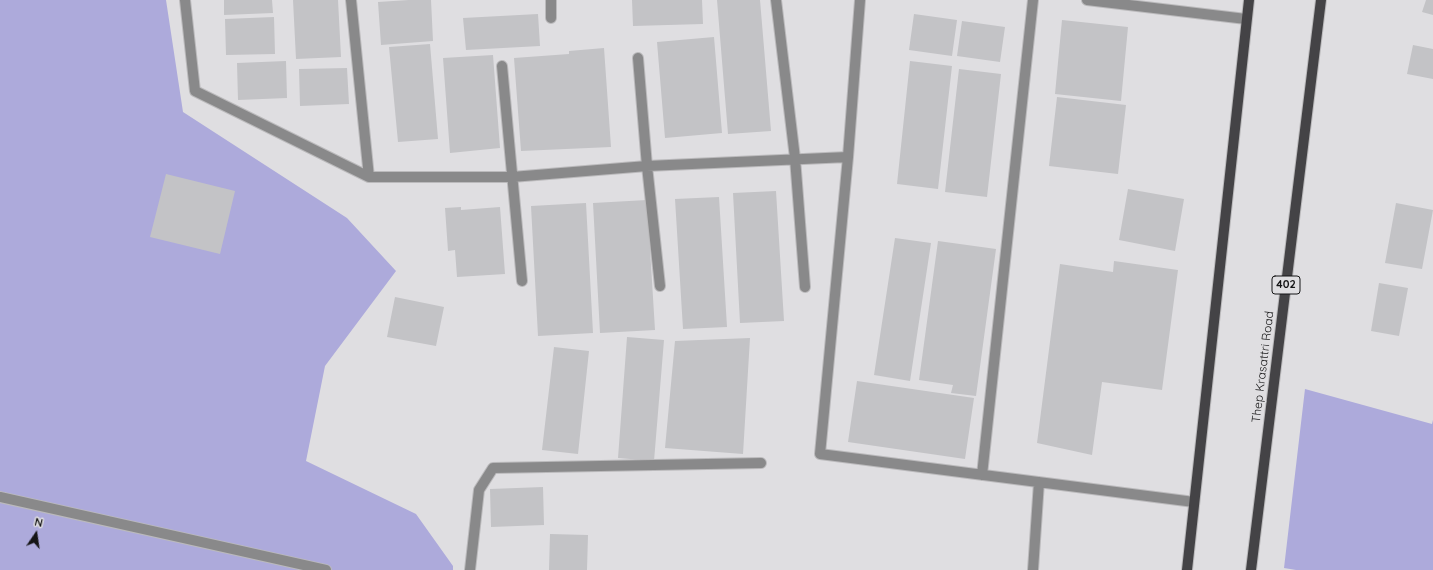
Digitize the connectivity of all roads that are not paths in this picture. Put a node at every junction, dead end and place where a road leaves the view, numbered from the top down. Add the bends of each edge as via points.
1 (185, 0) edge
2 (351, 0) edge
3 (551, 0) edge
4 (776, 0) edge
5 (860, 0) edge
6 (1033, 0) edge
7 (1087, 0) edge
8 (1248, 0) edge
9 (1320, 0) edge
10 (551, 18) dead end
11 (1246, 19) junction
12 (638, 58) dead end
13 (502, 66) dead end
14 (848, 157) junction
15 (794, 158) junction
16 (647, 166) junction
17 (369, 177) junction
18 (512, 177) junction
19 (522, 281) dead end
20 (660, 286) dead end
21 (805, 287) dead end
22 (761, 463) dead end
23 (982, 474) junction
24 (1039, 482) junction
25 (0, 497) edge
26 (1194, 502) junction
27 (326, 570) edge
28 (470, 570) edge
29 (1033, 570) edge
30 (1187, 570) edge
31 (1251, 570) edge

1 - 17 street via 195,91
2 - 17 street
3 - 10 street
4 - 15 street
5 - 14 street
6 - 23 street
7 - 11 street
8 - 11 main road
9 - 31 main road, Thep Krasattri Road / 402
11 - 26 main road
12 - 16 street
13 - 18 street
14 - 15 street
14 - 23 street via 820,454
15 - 16 street
15 - 21 street
16 - 18 street
16 - 20 street
17 - 18 street
18 - 19 street
22 - 28 street via 493,468 479,490
23 - 24 street
24 - 26 street
24 - 29 street
25 - 27 street
26 - 30 main road

